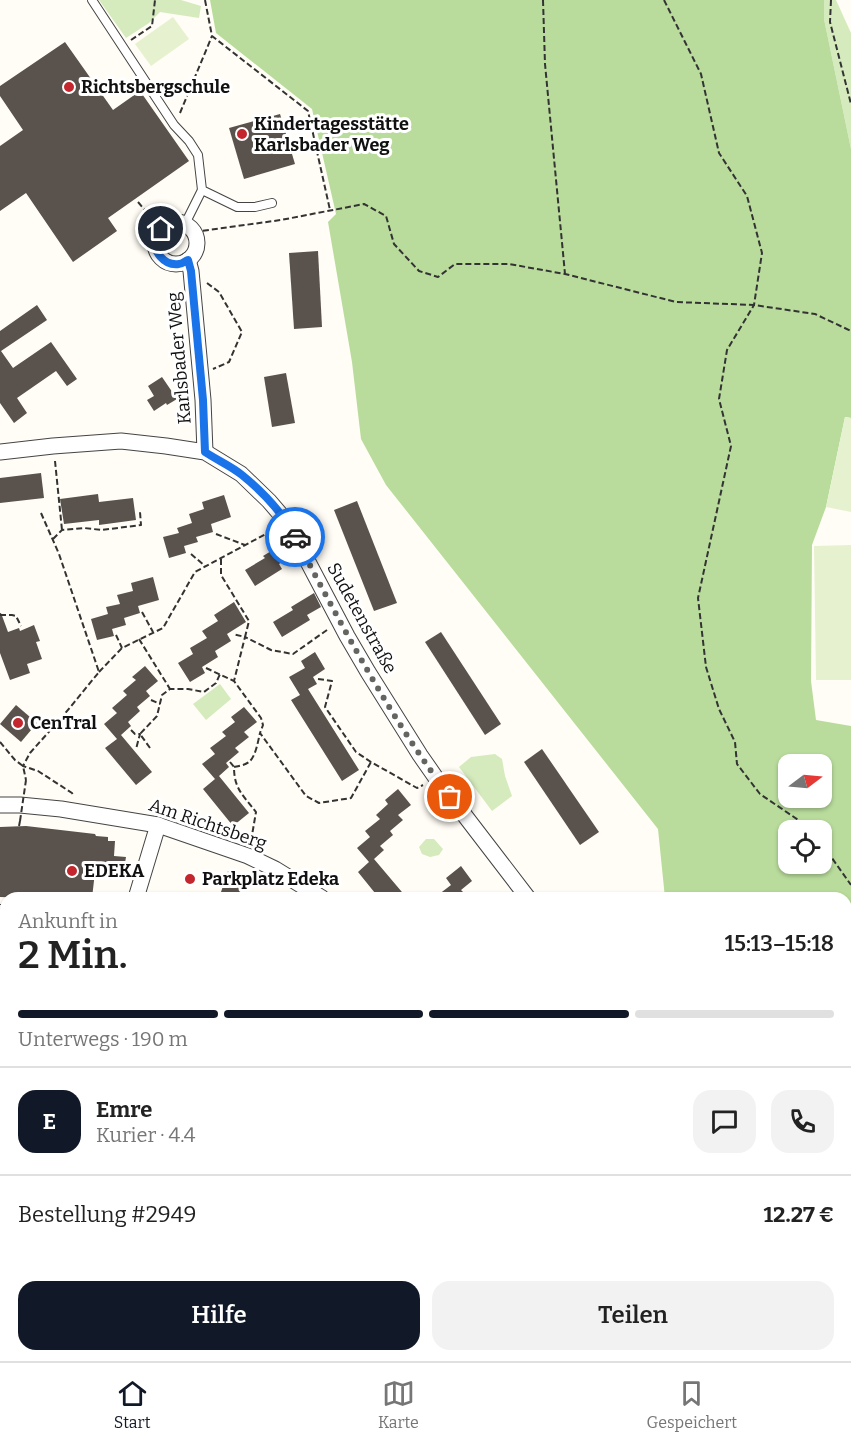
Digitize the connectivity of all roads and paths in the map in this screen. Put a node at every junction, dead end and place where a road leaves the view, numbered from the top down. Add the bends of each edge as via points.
1 (92, 0) edge
2 (155, 0) edge
3 (206, 0) edge
4 (543, 0) edge
5 (664, 0) edge
6 (831, 0) edge
7 (213, 36) junction
8 (122, 45) junction
9 (851, 104) edge
10 (174, 125) junction
11 (202, 190) junction
12 (138, 202) dead end
13 (272, 203) dead end
14 (330, 210) junction
15 (190, 228) junction
16 (161, 229) junction
17 (188, 260) junction
18 (565, 274) junction
19 (219, 292) dead end
20 (754, 305) junction
21 (851, 331) edge
22 (201, 374) junction
23 (0, 452) edge
24 (205, 452) junction
25 (56, 467) dead end
26 (140, 512) dead end
27 (41, 513) dead end
28 (287, 522) junction
29 (62, 530) junction
30 (271, 531) junction
31 (216, 534) dead end
32 (53, 540) junction
33 (275, 540) dead end
34 (244, 545) junction
35 (191, 554) dead end
36 (221, 558) junction
37 (205, 566) junction
38 (142, 612) dead end
39 (0, 615) edge
40 (339, 622) junction
41 (21, 626) dead end
42 (153, 632) junction
43 (116, 634) dead end
44 (233, 634) dead end
45 (245, 638) junction
46 (139, 639) junction
47 (123, 648) junction
48 (206, 668) dead end
49 (99, 672) junction
50 (220, 674) junction
51 (318, 679) dead end
52 (234, 681) junction
53 (170, 689) junction
54 (152, 700) dead end
55 (160, 704) junction
56 (131, 730) dead end
57 (260, 732) junction
58 (140, 734) junction
59 (0, 741) edge
60 (150, 748) dead end
61 (136, 749) dead end
62 (230, 762) dead end
63 (371, 762) junction
64 (23, 766) junction
65 (234, 767) junction
66 (436, 778) junction
67 (72, 793) dead end
68 (0, 805) edge
69 (798, 820) edge
70 (158, 825) junction
71 (19, 826) dead end
72 (248, 856) junction
73 (832, 858) edge
74 (851, 885) edge
75 (138, 892) edge
76 (312, 892) edge
77 (523, 892) edge

1 - 8 lane
2 - 8 path via 152,26
3 - 7 path
4 - 18 path via 545,64
5 - 20 path via 701,74 719,153 747,196 762,253
6 - 9 path via 830,22
7 - 10 path
7 - 14 path via 308,111
8 - 10 lane
10 - 11 lane via 198,155
11 - 13 lane via 237,207
11 - 15 lane
12 - 16 path
14 - 15 path via 280,220
14 - 18 path via 364,204 387,216 394,244 419,271 438,277 455,264 509,264
15 - 16 street via 177,222
15 - 17 street, Karlsbader Weg via 196,247
16 - 17 street via 155,248 160,257 168,263
17 - 22 street, Karlsbader Weg
18 - 20 path via 676,302
19 - 22 path via 242,332 229,362
20 - 21 path via 815,314
20 - 69 path via 727,350 718,399 731,446 698,598 705,667 735,742 737,764 760,794
22 - 24 street, Karlsbader Weg
23 - 24 street, Sudetenstraße via 121,441
24 - 28 street, Sudetenstraße via 241,474
25 - 29 path
26 - 29 path via 141,525
27 - 32 path
28 - 30 path
28 - 40 street, Sudetenstraße
29 - 32 path
30 - 33 path
30 - 34 path
31 - 34 path
32 - 49 path
34 - 36 path
35 - 37 path
36 - 37 path
36 - 45 path via 221,575 249,621
37 - 42 path via 195,572 163,628
38 - 42 path
39 - 41 path via 16,616
40 - 45 path via 293,654 271,650
40 - 66 street, Sudetenstraße
42 - 46 path
43 - 47 path
44 - 45 path
45 - 52 path
46 - 47 path
46 - 53 path
47 - 49 path
48 - 50 path
49 - 64 path
50 - 52 path
50 - 53 path via 204,692
51 - 63 path via 332,681 325,707 356,752
52 - 57 path via 261,718
53 - 55 path via 162,695
54 - 55 path
55 - 58 path via 157,716
56 - 58 path
57 - 63 path via 306,796 319,803 351,798
57 - 65 path via 251,760
58 - 60 path
58 - 61 path
59 - 64 path
62 - 65 path
63 - 66 path via 417,788
64 - 67 path
64 - 71 path, bridge via 26,780
65 - 72 path via 236,786 256,812
66 - 77 street, Sudetenstraße
68 - 70 street, Am Richtsberg via 61,809
70 - 72 street, Am Richtsberg
70 - 75 street
72 - 76 street, Am Richtsberg
73 - 74 path

